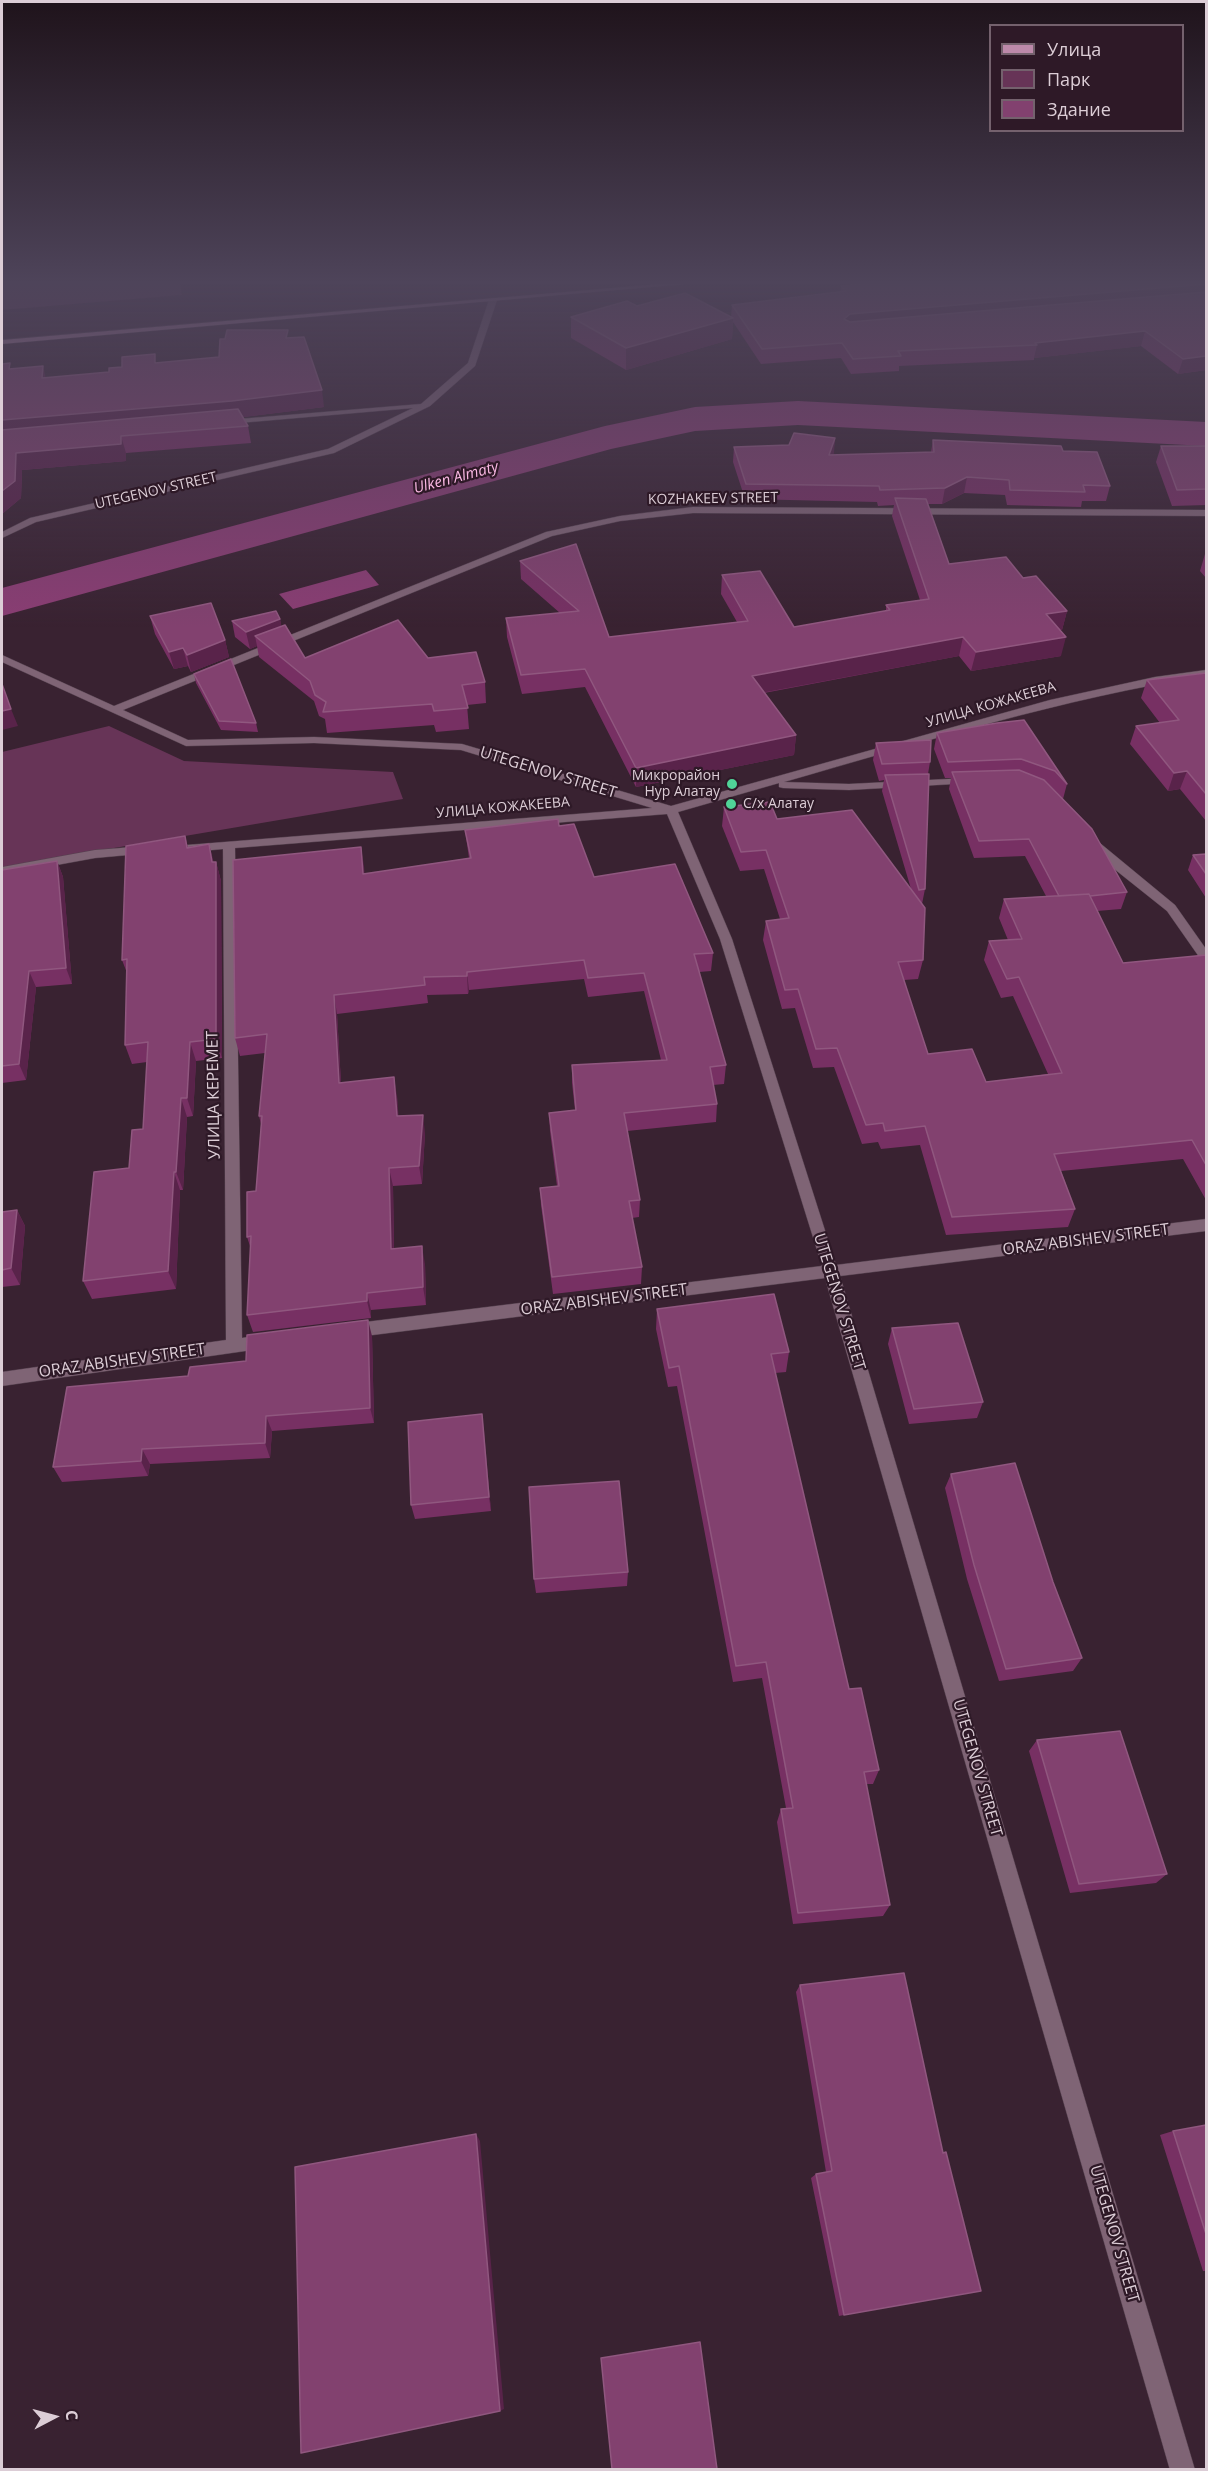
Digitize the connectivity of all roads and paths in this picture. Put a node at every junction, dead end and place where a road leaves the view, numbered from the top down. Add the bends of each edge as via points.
1 (435, 397) edge
2 (427, 404) junction
3 (217, 423) edge
4 (1206, 513) edge
5 (2, 535) edge
6 (2, 658) edge
7 (1206, 673) edge
8 (113, 710) junction
9 (984, 781) edge
10 (768, 784) junction
11 (671, 810) junction
12 (1082, 831) edge
13 (229, 845) junction
14 (2, 871) edge
15 (1206, 958) edge
16 (1206, 1225) edge
17 (831, 1272) junction
18 (328, 1333) edge
19 (281, 1339) edge
20 (234, 1344) junction
21 (2, 1379) edge
22 (1183, 2469) edge

1 - 2 street, UTEGENOV STREET
2 - 3 street
2 - 5 street, UTEGENOV STREET via 331,450 33,520
4 - 8 street, KOZHAKEEV STREET via 693,510 601,519 549,534
6 - 8 street, UTEGENOV STREET
7 - 10 street, УЛИЦА КОЖАКЕЕВА via 1054,702
8 - 11 street, UTEGENOV STREET via 186,742 314,740 462,747
9 - 10 street via 849,787
10 - 11 street, УЛИЦА КОЖАКЕЕВА
11 - 13 street, УЛИЦА КОЖАКЕЕВА
11 - 17 street, UTEGENOV STREET via 726,939
12 - 15 street via 1112,861 1171,908
13 - 14 street, УЛИЦА КОЖАКЕЕВА via 95,854
13 - 20 street, УЛИЦА КЕРЕМЕТ
16 - 17 street, ORAZ ABISHEV STREET
17 - 18 street, ORAZ ABISHEV STREET
17 - 22 street, UTEGENOV STREET
19 - 20 street, ORAZ ABISHEV STREET
20 - 21 street, ORAZ ABISHEV STREET

